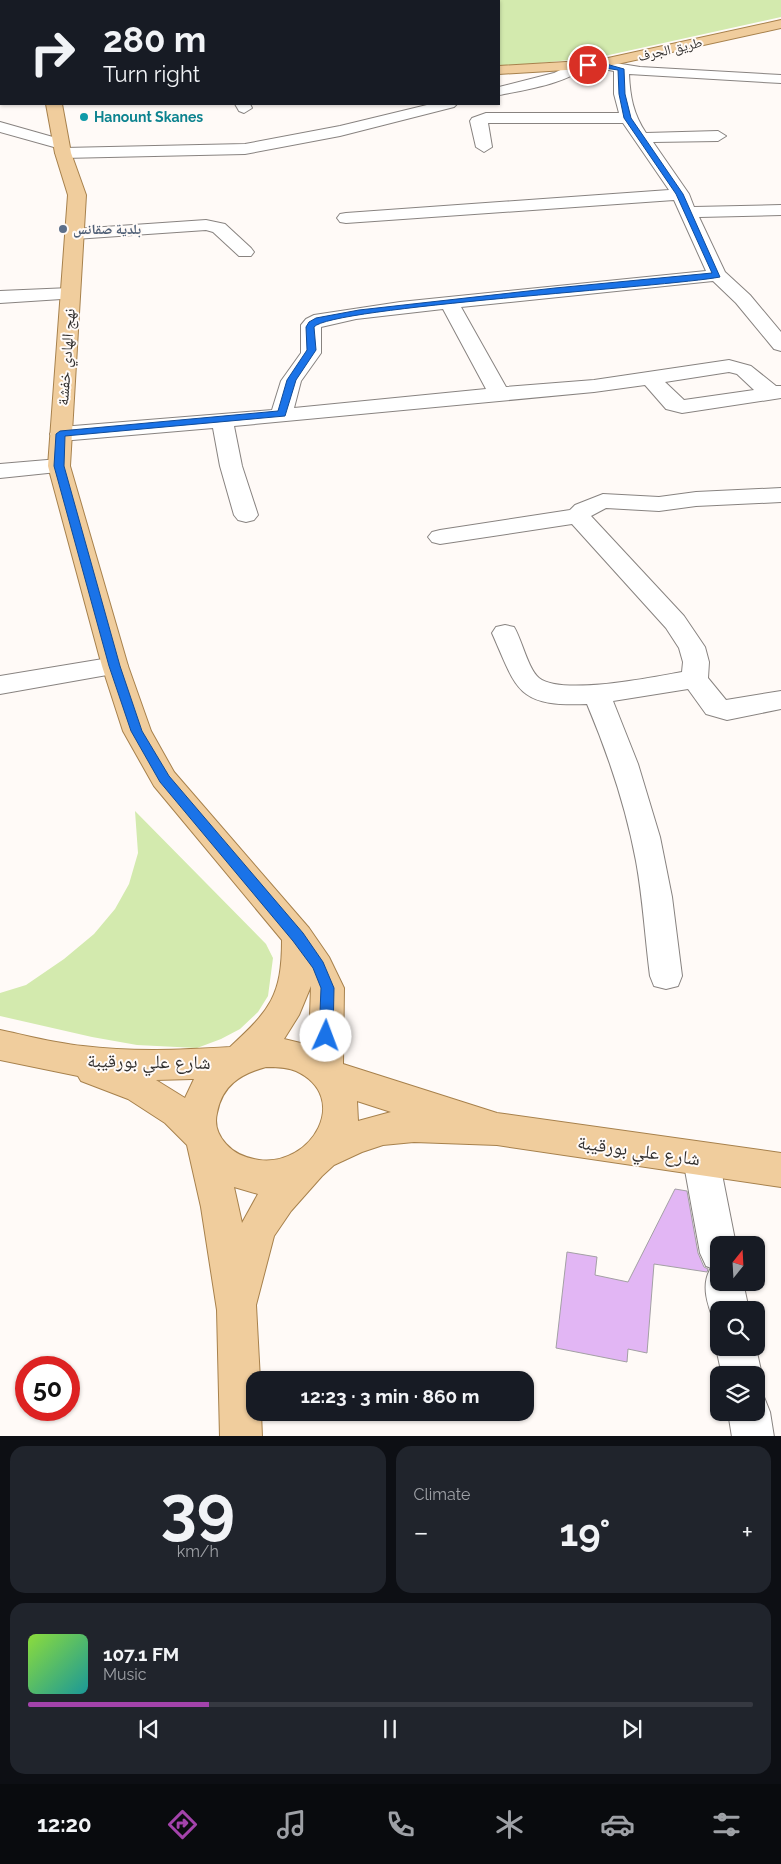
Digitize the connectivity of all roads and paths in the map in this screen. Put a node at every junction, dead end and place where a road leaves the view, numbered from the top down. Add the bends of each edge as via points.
1 (781, 24) edge
2 (599, 64) junction
3 (577, 66) junction
4 (621, 69) junction
5 (500, 70) edge
6 (781, 79) edge
7 (500, 91) edge
8 (54, 105) edge
9 (445, 105) edge
10 (628, 118) junction
11 (1, 128) edge
12 (718, 136) dead end
13 (641, 138) junction
14 (484, 147) dead end
15 (62, 149) junction
16 (680, 194) junction
17 (781, 210) edge
18 (690, 212) junction
19 (346, 218) dead end
20 (75, 234) junction
21 (245, 252) dead end
22 (717, 275) junction
23 (70, 294) junction
24 (0, 297) edge
25 (449, 302) junction
26 (781, 346) edge
27 (650, 377) junction
28 (777, 393) edge
29 (499, 394) junction
30 (282, 414) junction
31 (222, 421) junction
32 (60, 434) junction
33 (59, 466) junction
34 (0, 471) edge
35 (781, 495) edge
36 (246, 515) dead end
37 (578, 516) junction
38 (440, 537) dead end
39 (505, 633) dead end
40 (115, 666) junction
41 (695, 679) junction
42 (0, 685) edge
43 (596, 694) junction
44 (781, 700) edge
45 (298, 937) junction
46 (666, 976) dead end
47 (0, 1044) edge
48 (61, 1058) junction
49 (239, 1060) junction
50 (325, 1073) junction
51 (497, 1128) junction
52 (202, 1137) junction
53 (318, 1158) junction
54 (701, 1159) junction
55 (781, 1170) edge
56 (716, 1236) edge
57 (237, 1310) junction
58 (750, 1421) edge
59 (241, 1436) edge
60 (753, 1436) edge

1 - 2 main road, طريق الجرف
2 - 3 main road, طريق الجرف
2 - 4 street
3 - 5 main road, طريق الجرف
3 - 7 street via 559,76
4 - 6 street
4 - 10 street via 622,94
8 - 15 main road, نهج الهادي خفشة
9 - 15 street via 340,131 245,149
10 - 13 street
10 - 14 street via 486,118 478,121
11 - 15 street
12 - 13 street
13 - 16 street
15 - 20 main road, نهج الهادي خفشة via 76,196
16 - 18 street
16 - 19 street
17 - 18 street
18 - 22 street
20 - 21 street via 206,225 219,228
20 - 23 main road, نهج الهادي خفشة
22 - 25 street
22 - 26 street via 743,299
23 - 24 street
23 - 32 main road, نهج الهادي خفشة
25 - 29 street
25 - 30 street via 359,313 312,323 312,350 291,380
27 - 28 street via 738,367
27 - 28 street via 674,404 682,407
27 - 29 street via 594,386
29 - 30 street
30 - 31 street
31 - 32 street
31 - 36 street
32 - 33 main road, نهج الهادي خفشة
33 - 34 street
33 - 40 main road, نهج الهادي خفشة
35 - 37 street via 659,504 603,501 583,510
37 - 38 street
37 - 41 street via 675,622 692,647 696,662
39 - 43 street via 528,684 552,695
40 - 42 street
40 - 45 main road, نهج الهادي خفشة via 137,731 164,779
41 - 43 street
41 - 44 street via 721,710
43 - 46 street via 618,744 638,810 655,884
45 - 49 main road via 299,964 290,1002 272,1030
45 - 50 main road, نهج الهادي خفشة via 318,966 328,988
47 - 48 main road, شارع علي بورقيبة
48 - 49 main road, شارع علي بورقيبة via 190,1065
48 - 52 main road, شارع علي بورقيبة via 140,1088 177,1112
49 - 50 main road via 266,1052 289,1054 309,1061
49 - 52 main road via 222,1070 207,1088 199,1109
50 - 51 main road, شارع علي بورقيبة via 363,1088
50 - 53 main road via 336,1089 340,1109 338,1128
51 - 53 main road, شارع علي بورقيبة via 414,1126 384,1129 353,1139
51 - 54 main road, شارع علي بورقيبة
52 - 53 main road via 208,1151 225,1167 247,1177 270,1179 293,1174
52 - 57 main road via 220,1207
53 - 57 main road via 285,1190 262,1219
54 - 55 main road, شارع علي بورقيبة
54 - 56 street
57 - 59 main road
58 - 60 street

